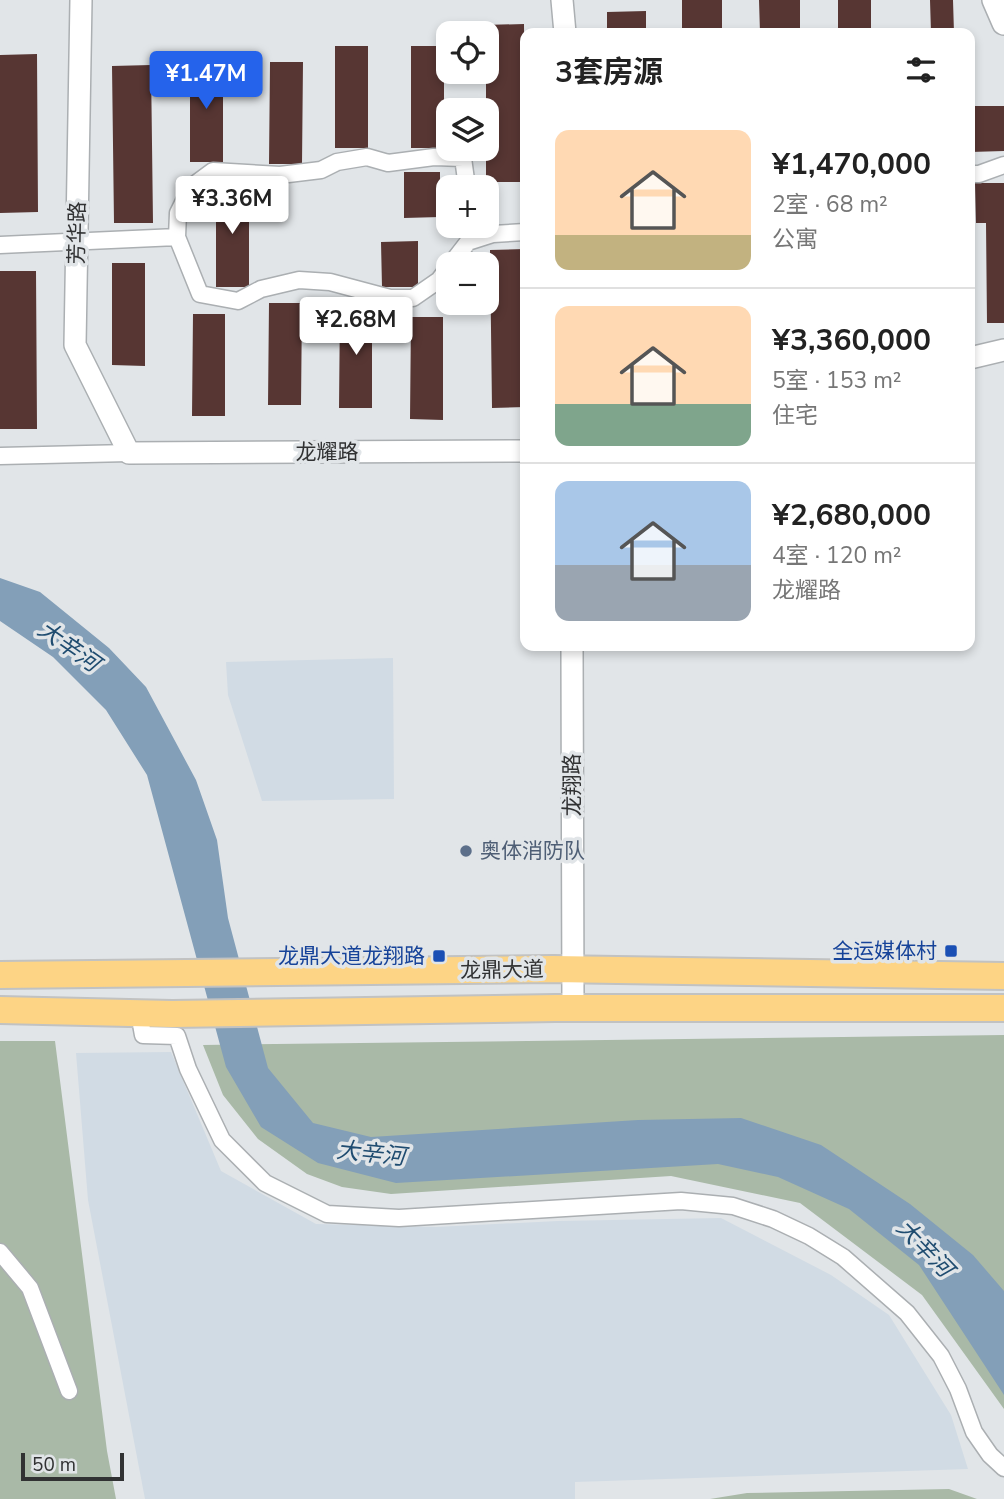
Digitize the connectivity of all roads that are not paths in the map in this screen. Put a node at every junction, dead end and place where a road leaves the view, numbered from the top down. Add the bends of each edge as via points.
1 (81, 0) edge
2 (562, 0) edge
3 (994, 0) edge
4 (1004, 23) edge
5 (565, 28) edge
6 (1004, 165) edge
7 (975, 174) edge
8 (465, 175) edge
9 (499, 229) edge
10 (520, 231) edge
11 (177, 237) junction
12 (474, 238) edge
13 (77, 243) junction
14 (0, 245) edge
15 (460, 252) edge
16 (436, 282) edge
17 (1004, 350) edge
18 (975, 357) edge
19 (520, 451) edge
20 (129, 453) junction
21 (0, 456) edge
22 (572, 651) edge
23 (572, 970) junction
24 (0, 975) edge
25 (1004, 976) edge
26 (573, 1008) junction
27 (1004, 1009) edge
28 (0, 1010) edge
29 (139, 1013) junction
30 (0, 1252) edge
31 (69, 1391) dead end
32 (1004, 1468) edge

1 - 13 street, 芳华路
2 - 5 street
3 - 4 main road
6 - 7 street
8 - 11 street via 463,158 434,157 388,163 367,157 280,176 213,171 186,197 178,213
9 - 10 street
11 - 13 street
11 - 16 street via 200,294 238,302 261,289 299,280 330,282 390,299 413,299
12 - 15 street
13 - 14 street
13 - 20 street, 芳华路 via 75,345
17 - 18 street
19 - 20 street, 龙耀路
20 - 21 street
22 - 23 street, 龙翔路
23 - 24 main road, 龙鼎大道
23 - 25 main road, 龙鼎大道
23 - 26 street, 龙翔路
26 - 27 main road, 龙鼎大道
26 - 29 main road, 龙鼎大道
28 - 29 main road, 龙鼎大道
29 - 32 street via 143,1035 177,1037 222,1140 265,1183 327,1214 399,1218 681,1201 733,1206 809,1236 843,1257 907,1313 941,1356 974,1432
30 - 31 street via 30,1288

